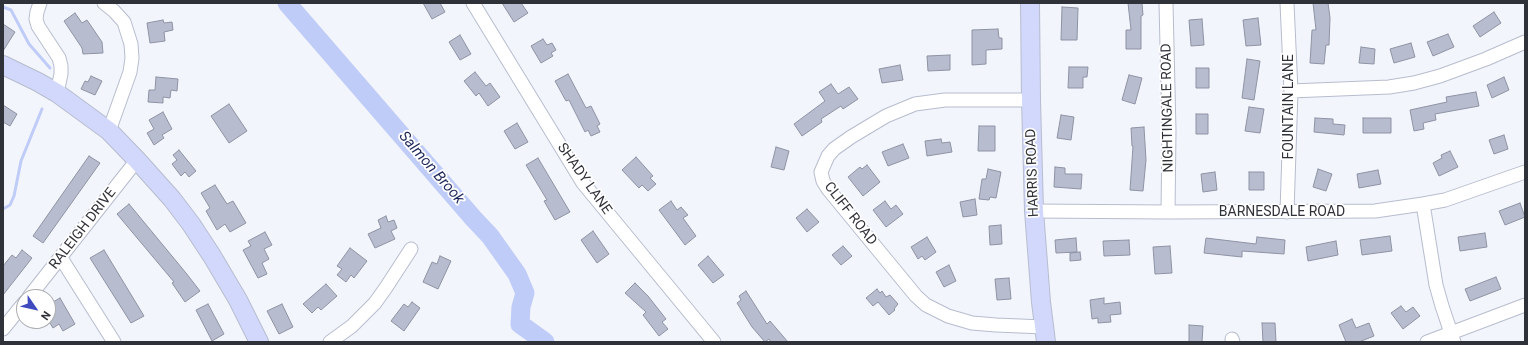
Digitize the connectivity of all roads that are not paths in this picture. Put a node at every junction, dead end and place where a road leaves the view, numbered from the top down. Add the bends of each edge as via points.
1 (40, 3) edge
2 (104, 3) edge
3 (473, 3) edge
4 (1030, 3) edge
5 (1166, 3) edge
6 (1288, 3) edge
7 (1525, 42) edge
8 (3, 65) edge
9 (1291, 91) junction
10 (57, 93) junction
11 (1031, 100) junction
12 (110, 131) junction
13 (137, 160) junction
14 (1525, 172) edge
15 (1423, 204) junction
16 (1034, 211) junction
17 (1168, 212) junction
18 (1288, 212) junction
19 (411, 249) dead end
20 (61, 258) junction
21 (36, 289) edge
22 (1525, 305) edge
23 (16, 313) edge
24 (3, 329) edge
25 (1045, 335) edge
26 (1453, 338) edge
27 (114, 342) edge
28 (259, 342) edge
29 (330, 342) edge
30 (714, 342) edge
31 (1427, 342) edge

1 - 10 street via 36,12 38,26 59,58 61,66
2 - 12 street via 124,22 131,44 132,58 130,72
3 - 30 street, SHADY LANE via 583,183
4 - 11 street, HARRIS ROAD
5 - 17 street, NIGHTINGALE ROAD
6 - 9 street, FOUNTAIN LANE
7 - 9 street via 1440,76 1414,83 1389,88
8 - 10 street
9 - 18 street, FOUNTAIN LANE
10 - 12 street
11 - 16 street, HARRIS ROAD
11 - 25 street, CLIFF ROAD via 945,100 915,104 886,116 834,149 821,172 828,189 916,296 926,304 948,316
12 - 13 street
13 - 20 street, RALEIGH DRIVE
13 - 28 street via 191,224 238,300
14 - 15 street, BARNESDALE ROAD via 1445,200
15 - 18 street, BARNESDALE ROAD via 1375,211
15 - 26 street via 1436,285
16 - 17 street, BARNESDALE ROAD
16 - 25 street, HARRIS ROAD
17 - 18 street, BARNESDALE ROAD
19 - 29 street via 375,303 352,326
20 - 21 street, RALEIGH DRIVE
20 - 27 street
22 - 26 street
23 - 24 street
26 - 31 street

